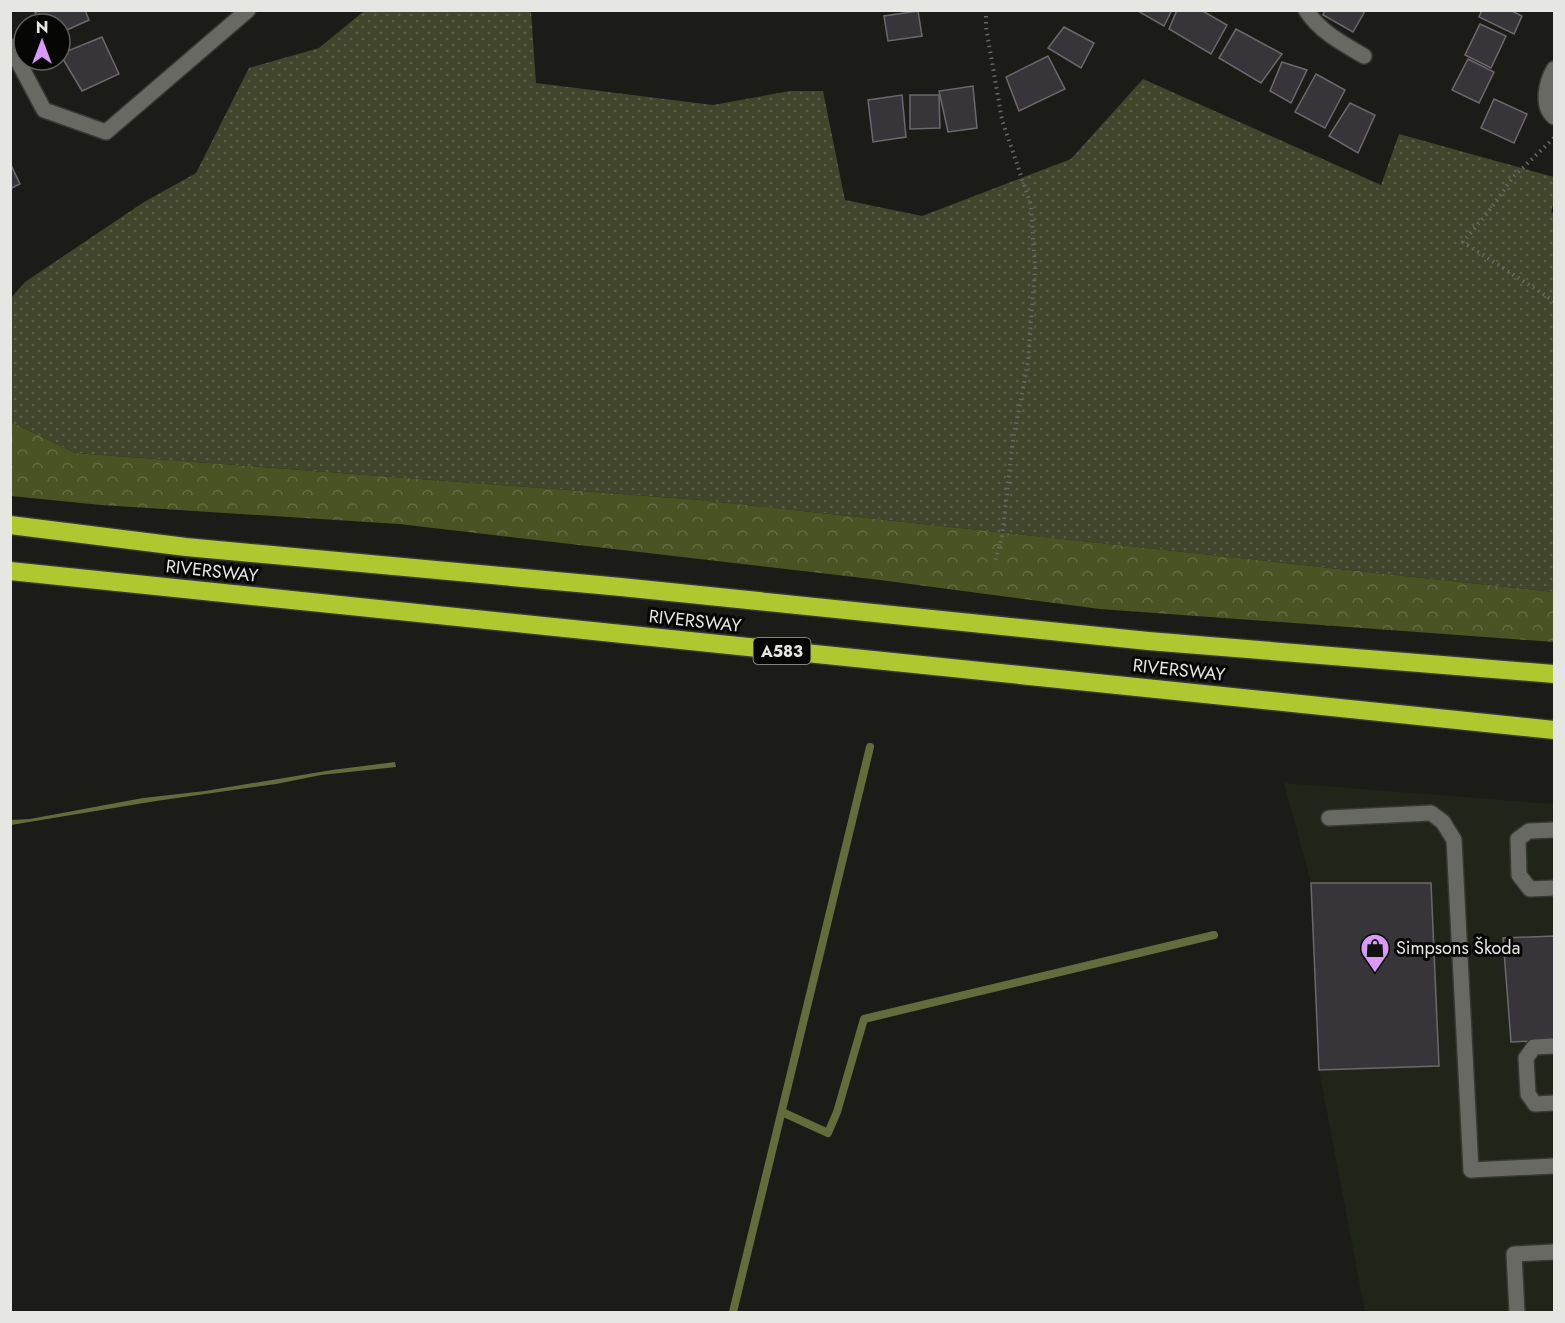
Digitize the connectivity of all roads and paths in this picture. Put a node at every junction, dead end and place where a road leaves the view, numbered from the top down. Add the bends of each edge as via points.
1 (248, 10) edge
2 (986, 10) edge
3 (1306, 10) edge
4 (10, 46) edge
5 (1364, 56) dead end
6 (1554, 69) edge
7 (1554, 117) edge
8 (1554, 137) edge
9 (1554, 301) edge
10 (10, 525) edge
11 (995, 561) dead end
12 (10, 571) edge
13 (1554, 674) edge
14 (1554, 730) edge
15 (1329, 818) dead end
16 (1554, 830) edge
17 (1554, 888) edge
18 (1554, 1046) edge
19 (1554, 1103) edge
20 (1554, 1166) edge
21 (1554, 1252) edge
22 (1517, 1312) edge

1 - 4 street via 106,132 44,110
2 - 11 path via 1002,120 1031,205 1035,269 1028,362
3 - 5 street via 1336,40
6 - 7 street via 1545,96
8 - 9 path via 1513,177 1463,242
10 - 13 highway, RIVERSWAY via 186,547 1148,641
12 - 14 highway, RIVERSWAY / A583
15 - 20 street via 1431,813 1443,822 1454,840 1471,1170
16 - 17 street via 1529,831 1518,839 1520,875 1530,889
18 - 19 street via 1533,1047 1526,1058 1528,1094 1535,1104
21 - 22 street via 1515,1254

